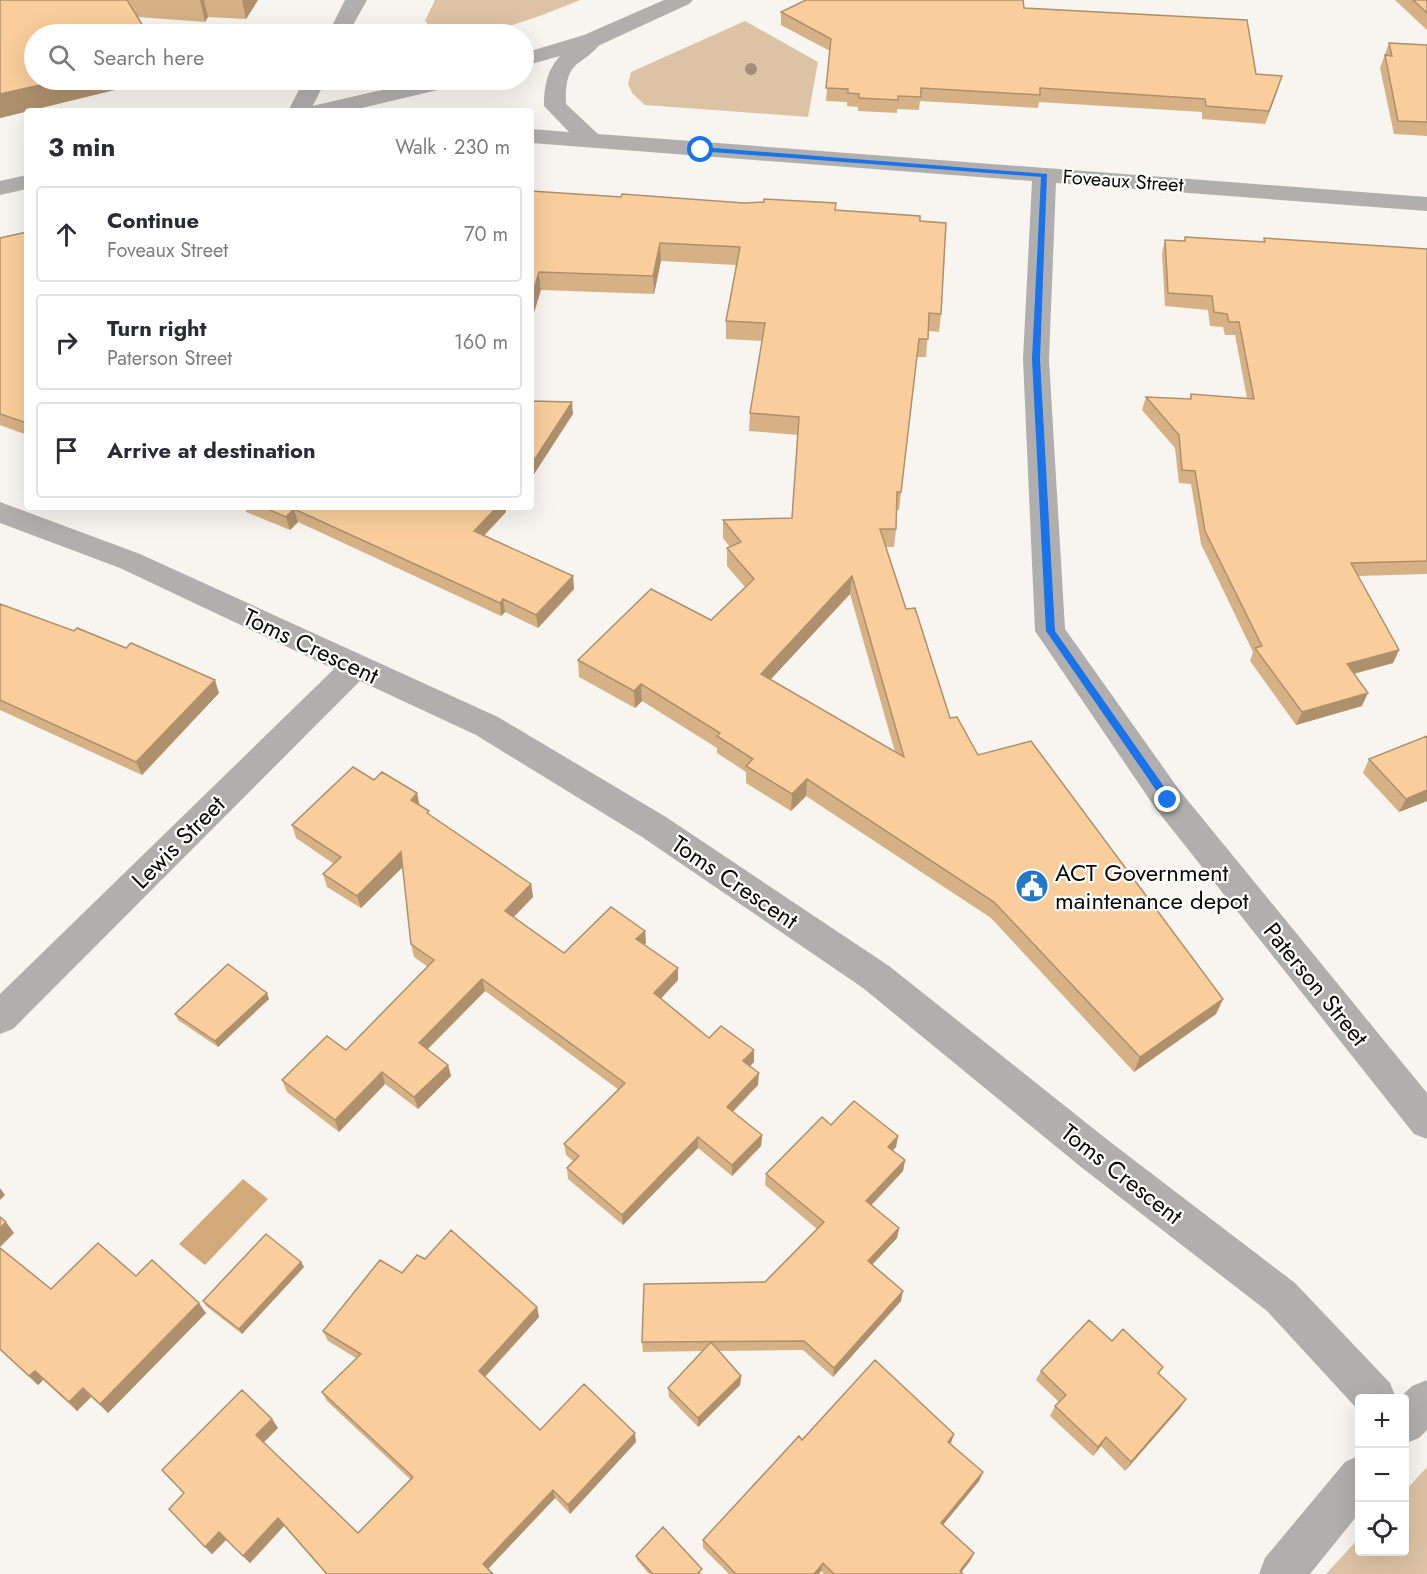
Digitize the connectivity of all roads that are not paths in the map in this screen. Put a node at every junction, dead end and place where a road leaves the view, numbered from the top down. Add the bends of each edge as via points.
1 (356, 0) edge
2 (682, 0) edge
3 (347, 24) edge
4 (592, 40) junction
5 (534, 57) edge
6 (310, 90) edge
7 (409, 90) edge
8 (301, 108) edge
9 (333, 108) edge
10 (534, 136) edge
11 (592, 141) junction
12 (1044, 175) junction
13 (24, 183) edge
14 (0, 188) edge
15 (1427, 204) edge
16 (0, 512) edge
17 (355, 667) junction
18 (0, 1018) edge
19 (1427, 1122) edge
20 (1371, 1394) edge
21 (1427, 1401) edge
22 (1409, 1418) edge
23 (1355, 1482) edge
24 (1281, 1574) edge

1 - 3 street
2 - 4 street
4 - 5 street
4 - 11 street via 560,66 554,91 555,106
6 - 8 street
7 - 9 street
10 - 11 street, Foveaux Street
11 - 12 street, Foveaux Street
12 - 15 street, Foveaux Street
12 - 19 street, Paterson Street via 1036,359 1050,631 1168,800
13 - 14 street
16 - 17 street, Toms Crescent via 130,561
17 - 18 street, Lewis Street
17 - 20 street, Toms Crescent via 487,726 654,827 876,977 1095,1154 1281,1297
21 - 22 street
23 - 24 street

